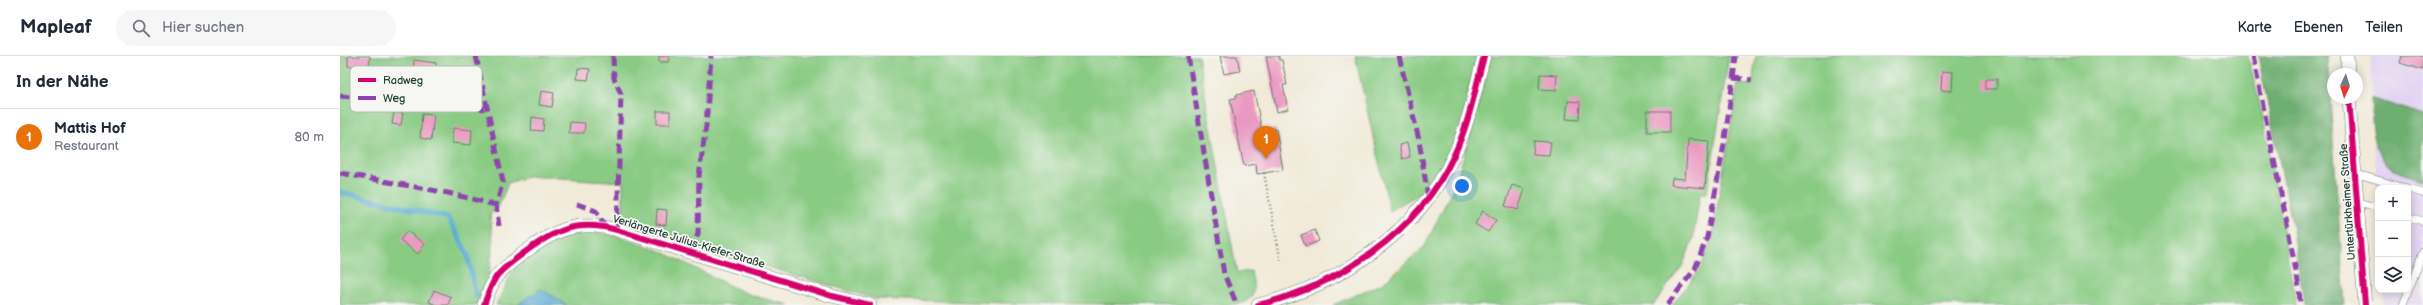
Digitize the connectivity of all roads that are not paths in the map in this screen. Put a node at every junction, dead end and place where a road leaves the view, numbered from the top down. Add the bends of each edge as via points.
1 (1484, 56) edge
2 (2347, 56) edge
3 (2348, 68) edge
4 (2349, 104) edge
5 (2354, 173) junction
6 (2395, 185) edge
7 (2411, 190) edge
8 (2423, 194) edge
9 (2356, 201) junction
10 (2375, 207) edge
11 (2411, 217) edge
12 (2423, 221) edge
13 (2423, 252) edge
14 (484, 305) edge
15 (870, 305) edge
16 (1258, 305) edge
17 (2365, 305) edge
18 (2404, 305) edge

1 - 16 street via 1466,127 1443,178 1429,199 1388,240 1345,270 1289,296
2 - 3 street
4 - 5 street, Untertürkheimer Straße
5 - 6 lane
5 - 9 street, Untertürkheimer Straße
7 - 8 lane
9 - 10 lane
9 - 17 street, Untertürkheimer Straße
11 - 12 lane
13 - 18 lane
14 - 15 street, Verlängerte Julius-Kiefer-Straße via 496,277 518,258 551,234 582,225 611,228 832,296

